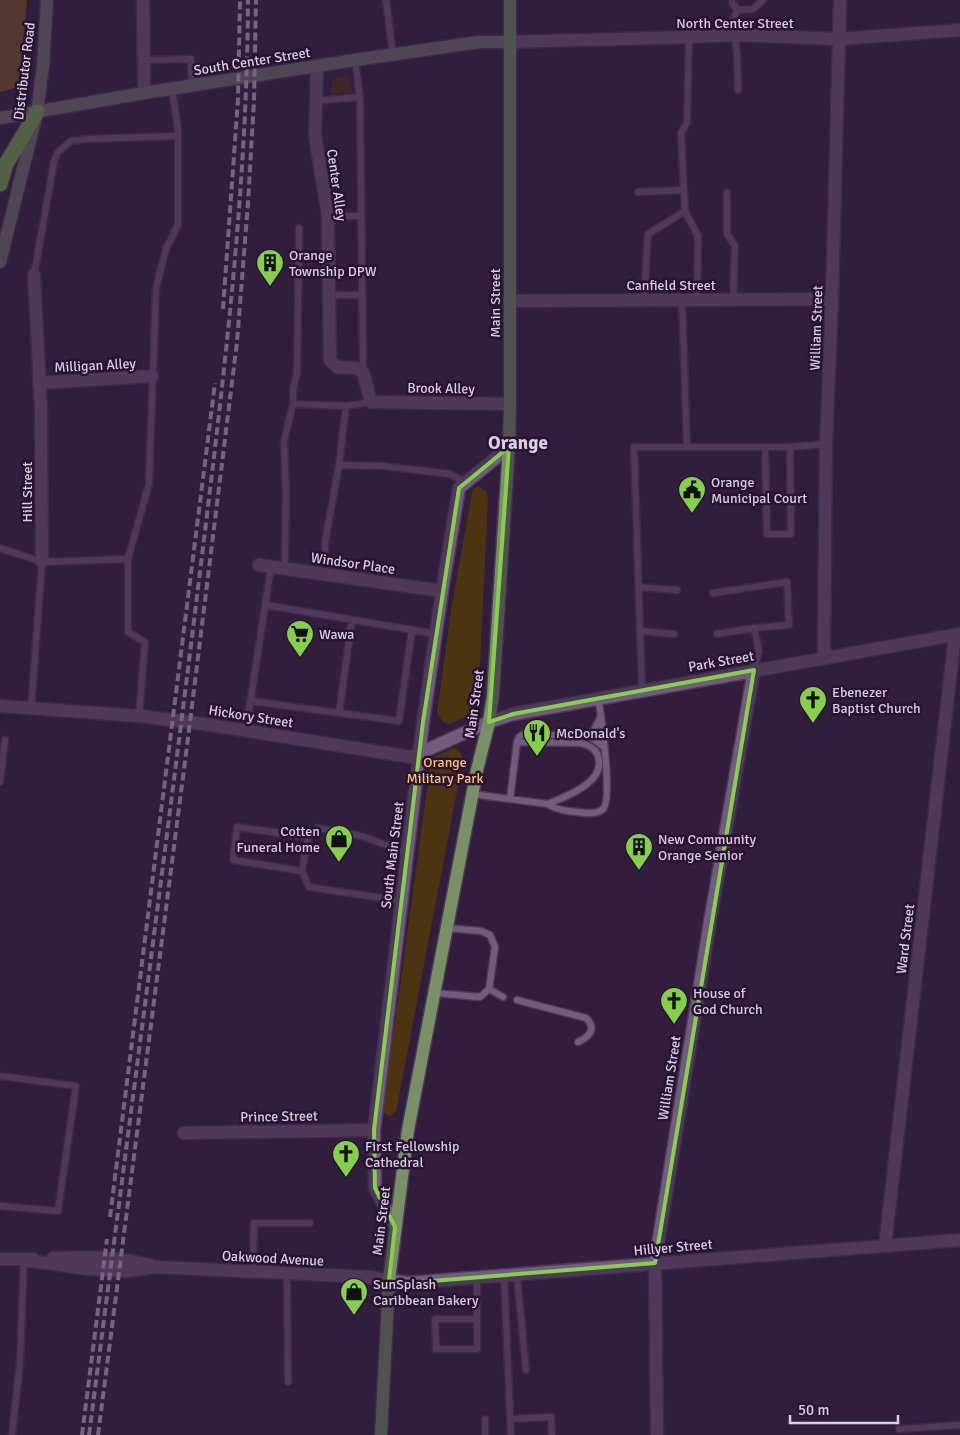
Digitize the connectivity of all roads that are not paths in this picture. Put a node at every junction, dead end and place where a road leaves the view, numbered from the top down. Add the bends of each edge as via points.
1 (47, 0) edge
2 (143, 0) edge
3 (386, 0) edge
4 (510, 0) edge
5 (732, 0) edge
6 (764, 0) edge
7 (840, 0) edge
8 (738, 10) junction
9 (960, 30) edge
10 (735, 34) junction
11 (689, 37) junction
12 (839, 39) junction
13 (510, 42) junction
14 (393, 55) junction
15 (144, 60) junction
16 (355, 60) junction
17 (316, 66) junction
18 (192, 86) junction
19 (172, 88) junction
20 (738, 90) dead end
21 (144, 93) junction
22 (360, 96) junction
23 (316, 101) junction
24 (36, 112) junction
25 (5, 117) edge
26 (178, 136) junction
27 (0, 184) edge
28 (684, 190) junction
29 (638, 192) dead end
30 (727, 193) dead end
31 (685, 211) junction
32 (328, 216) junction
33 (361, 216) junction
34 (299, 228) dead end
35 (0, 262) edge
36 (34, 276) joint
37 (362, 294) junction
38 (329, 295) junction
39 (832, 299) junction
40 (644, 300) junction
41 (682, 300) junction
42 (697, 300) junction
43 (733, 300) junction
44 (509, 301) junction
45 (363, 372) junction
46 (152, 376) junction
47 (39, 383) junction
48 (371, 402) junction
49 (293, 404) junction
50 (510, 404) junction
51 (346, 406) junction
52 (826, 444) junction
53 (688, 447) junction
54 (765, 447) junction
55 (790, 447) junction
56 (509, 448) junction
57 (338, 465) junction
58 (466, 483) junction
59 (0, 548) edge
60 (325, 554) dead end
61 (128, 559) junction
62 (42, 562) junction
63 (265, 566) joint
64 (284, 568) junction
65 (639, 587) junction
66 (677, 590) dead end
67 (442, 591) junction
68 (713, 593) dead end
69 (266, 605) junction
70 (352, 620) junction
71 (754, 628) junction
72 (412, 630) junction
73 (640, 631) junction
74 (436, 634) junction
75 (674, 634) dead end
76 (717, 634) dead end
77 (958, 634) edge
78 (824, 658) junction
79 (754, 670) junction
80 (642, 690) junction
81 (598, 698) junction
82 (251, 701) junction
83 (0, 706) edge
84 (31, 709) junction
85 (339, 713) junction
86 (139, 716) junction
87 (601, 716) junction
88 (489, 722) junction
89 (246, 730) junction
90 (588, 735) junction
91 (5, 740) dead end
92 (517, 742) junction
93 (604, 747) junction
94 (419, 753) junction
95 (0, 782) edge
96 (472, 794) junction
97 (510, 799) junction
98 (548, 804) junction
99 (308, 837) junction
100 (407, 854) junction
101 (302, 871) junction
102 (402, 901) junction
103 (447, 928) junction
104 (488, 989) junction
105 (434, 993) junction
106 (503, 997) dead end
107 (517, 1000) dead end
108 (578, 1042) dead end
109 (0, 1076) edge
110 (374, 1130) junction
111 (184, 1133) dead end
112 (0, 1206) edge
113 (310, 1223) dead end
114 (394, 1227) junction
115 (960, 1240) edge
116 (885, 1246) junction
117 (0, 1259) edge
118 (24, 1260) junction
119 (655, 1263) junction
120 (253, 1272) junction
121 (287, 1273) junction
122 (511, 1276) junction
123 (477, 1278) junction
124 (389, 1280) junction
125 (477, 1319) junction
126 (526, 1370) dead end
127 (288, 1382) dead end
128 (485, 1419) dead end
129 (510, 1420) junction
130 (960, 1425) edge
131 (899, 1429) dead end
132 (12, 1435) edge
133 (381, 1435) edge
134 (486, 1435) edge
135 (511, 1435) edge
136 (552, 1435) edge
137 (656, 1435) edge

1 - 24 main road, Distributor Road
2 - 15 street
3 - 14 lane
4 - 13 main road, Main Street
5 - 8 lane
6 - 8 lane via 753,9
7 - 12 street, William Street
8 - 10 lane via 733,19
9 - 12 street, North Center Street
10 - 11 street, North Center Street
10 - 12 street, North Center Street
10 - 20 lane
11 - 13 street, North Center Street
11 - 28 lane via 687,123 681,132
12 - 39 street, William Street
13 - 14 main road, South Center Street via 479,42
13 - 44 main road, Main Street
14 - 16 main road, South Center Street
15 - 18 lane via 191,59
15 - 21 street
16 - 17 main road, South Center Street
16 - 22 lane
17 - 18 main road, South Center Street
17 - 23 street, Center Alley
18 - 19 main road, South Center Street
19 - 21 main road, South Center Street
19 - 26 lane
21 - 24 main road, South Center Street
22 - 23 lane
22 - 33 lane
23 - 32 street, Center Alley via 315,135
24 - 25 main road, South Center Street
24 - 27 highway via 6,164
24 - 35 main road, Distributor Road
26 - 36 lane via 87,139 66,143 54,162
26 - 46 lane via 178,225 166,250 156,288
28 - 29 lane
28 - 31 lane
30 - 43 lane via 727,234 735,246
31 - 40 lane via 648,234
31 - 42 lane via 698,236
32 - 33 lane
32 - 38 street, Center Alley
33 - 37 lane
34 - 49 lane via 298,345
36 - 47 street, Hill Street
37 - 38 lane
37 - 45 lane
38 - 45 street, Center Alley via 330,360 337,367 356,368
39 - 43 street, Canfield Street
39 - 52 street, William Street
40 - 41 street, Canfield Street
40 - 44 street, Canfield Street
41 - 42 street, Canfield Street
41 - 53 lane
42 - 43 street, Canfield Street
44 - 50 main road, Main Street
45 - 48 street
46 - 47 street, Milligan Alley
46 - 61 lane via 149,484
47 - 62 street, Hill Street
48 - 50 street, Brook Alley
48 - 51 lane
49 - 51 lane
49 - 64 lane via 284,441
50 - 56 main road, Main Street
51 - 57 lane
52 - 55 lane
52 - 78 street, William Street
53 - 54 lane
53 - 65 lane via 634,447
54 - 55 lane
54 - 55 lane via 767,534 791,534
56 - 58 street, South Main Street
56 - 88 main road, Main Street
57 - 58 lane via 382,466 450,474
57 - 60 lane
58 - 67 street, South Main Street via 459,488
59 - 62 lane
61 - 62 lane
61 - 86 lane via 128,632 145,642
62 - 84 lane, Hill Street
63 - 64 street, Windsor Place
63 - 69 lane
64 - 67 street, Windsor Place
65 - 66 lane
65 - 73 lane
67 - 74 street, South Main Street
68 - 71 lane via 786,582 789,625
69 - 70 lane
69 - 82 lane
70 - 72 lane
70 - 85 lane
71 - 76 lane
71 - 79 lane via 758,651
72 - 74 lane
72 - 85 lane via 399,721
73 - 75 lane
73 - 80 lane
74 - 94 street, South Main Street
77 - 78 street, Park Street
77 - 116 street, Ward Street
78 - 79 street, Park Street
79 - 80 street, Park Street
79 - 119 street, William Street
80 - 81 street, Park Street
81 - 87 lane
81 - 88 street, Park Street via 513,714
82 - 85 lane
82 - 89 lane
83 - 84 street, Hickory Street
84 - 86 street, Hickory Street
86 - 89 street, Hickory Street
87 - 90 lane
87 - 93 lane
88 - 94 street, Hickory Street
88 - 96 main road, Main Street
89 - 94 street, Hickory Street via 411,757
90 - 92 lane via 522,735
90 - 93 lane
91 - 95 lane
92 - 97 lane
92 - 98 lane via 582,743 596,751 600,765 593,779
93 - 98 lane via 607,802 604,809 582,813 555,809
94 - 100 street, South Main Street
96 - 97 lane
96 - 103 main road, Main Street
97 - 98 lane
99 - 100 lane via 317,828 362,836
99 - 101 lane
99 - 101 lane via 237,827 233,860
100 - 102 street, South Main Street
101 - 102 lane via 309,887
102 - 110 street, South Main Street
103 - 104 lane via 481,931 490,935 495,947
103 - 105 main road, Main Street
104 - 105 lane via 480,997
104 - 106 lane
105 - 114 main road, Main Street via 408,1130
107 - 108 lane via 586,1018 592,1030 587,1038
109 - 112 lane via 76,1086 58,1211
110 - 111 street, Prince Street
110 - 114 street, South Main Street via 375,1188
113 - 120 lane via 254,1223
114 - 124 main road, Main Street
115 - 116 street, Hillyer Street
116 - 119 street, Hillyer Street
117 - 118 street, Oakwood Avenue
118 - 120 street, Oakwood Avenue via 89,1257 127,1259 156,1267
118 - 132 lane via 20,1363
119 - 122 street, Hillyer Street
119 - 137 street, William Street
120 - 121 street, Oakwood Avenue
121 - 124 street, Oakwood Avenue
121 - 127 lane
122 - 123 street, Hillyer Street
122 - 126 lane
122 - 129 lane
123 - 124 street, Hillyer Street via 407,1283
123 - 125 lane
124 - 133 main road, Main Street
125 - 125 lane via 477,1349 436,1349 435,1318
128 - 134 lane
129 - 135 lane
129 - 136 lane via 551,1417
130 - 131 lane

